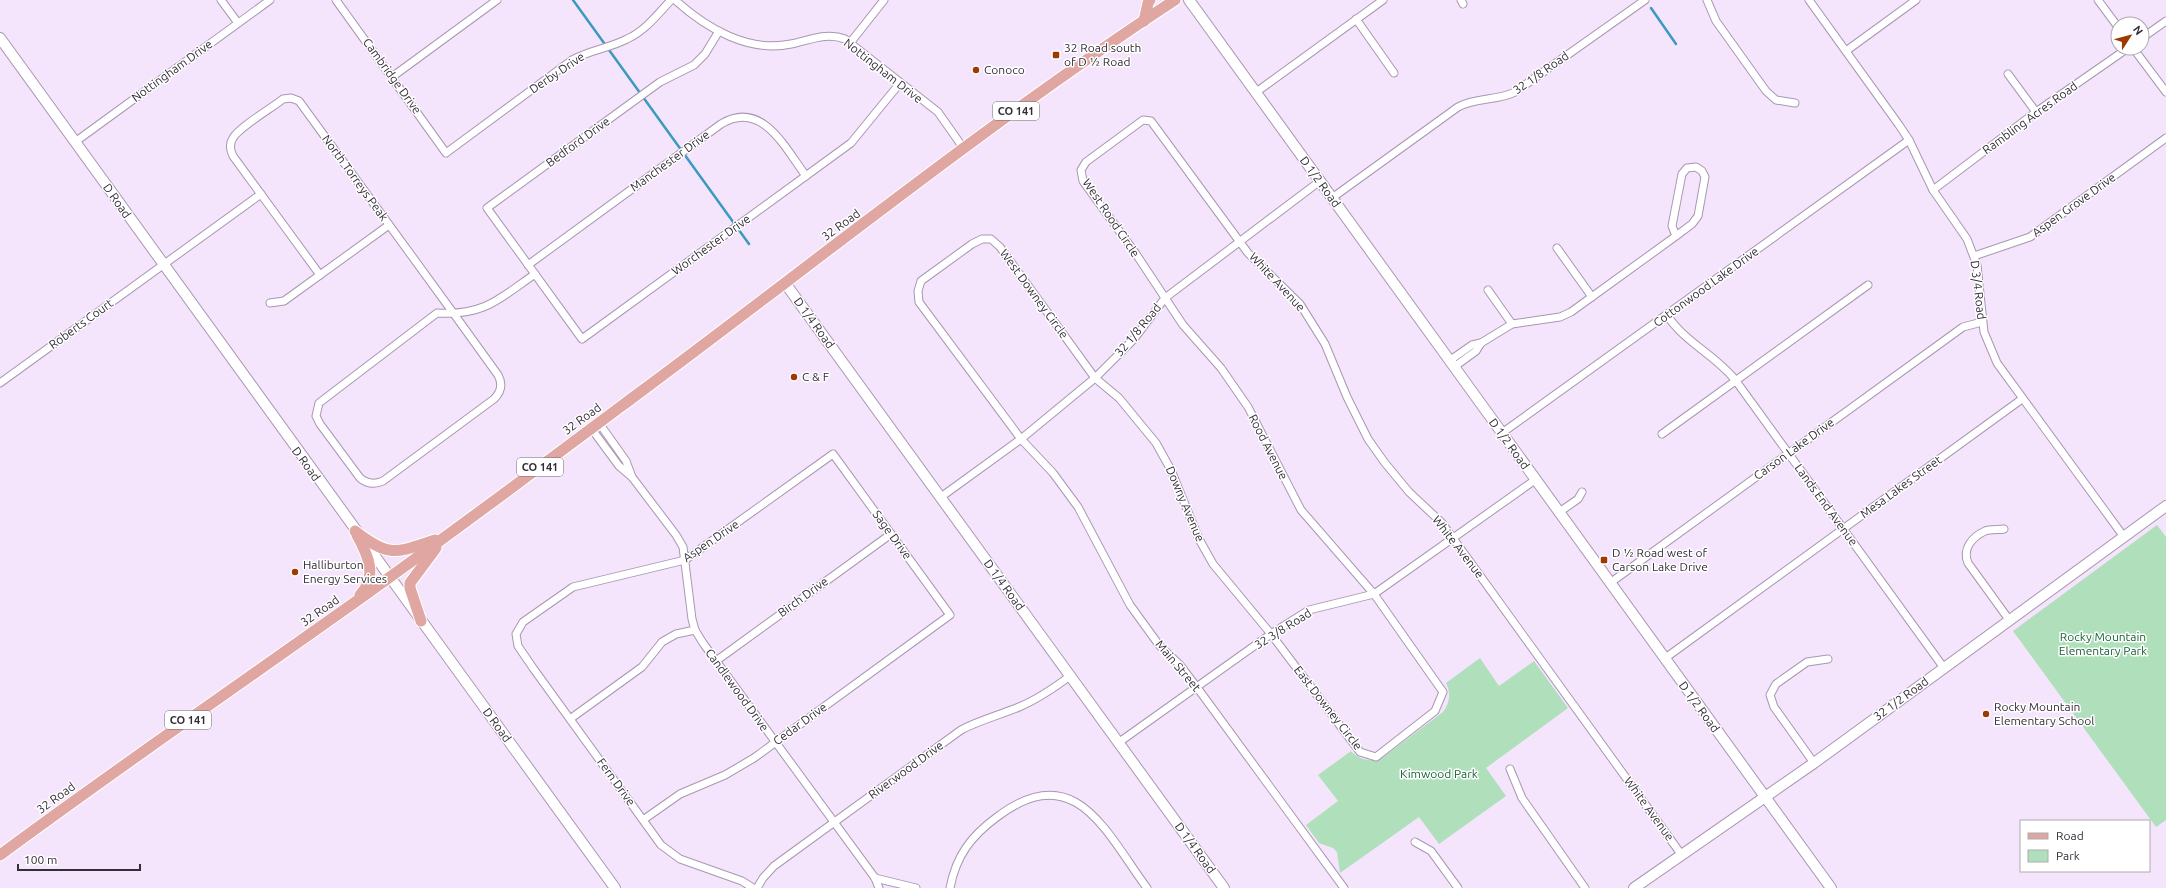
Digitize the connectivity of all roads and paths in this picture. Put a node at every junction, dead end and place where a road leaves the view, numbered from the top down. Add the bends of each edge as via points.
1 (221, 0) edge
2 (270, 0) edge
3 (336, 0) edge
4 (497, 0) edge
5 (671, 0) edge
6 (675, 0) edge
7 (884, 0) edge
8 (1150, 0) edge
9 (1175, 0) edge
10 (1189, 0) edge
11 (1383, 0) edge
12 (1645, 0) edge
13 (1707, 0) edge
14 (1809, 0) edge
15 (1916, 0) edge
16 (2098, 0) edge
17 (2110, 16) edge
18 (1356, 19) junction
19 (1144, 21) junction
20 (2166, 21) edge
21 (238, 23) junction
22 (719, 31) junction
23 (2150, 32) edge
24 (0, 38) edge
25 (850, 43) junction
26 (1846, 51) junction
27 (2116, 56) edge
28 (2139, 56) edge
29 (1394, 73) dead end
30 (2008, 74) dead end
31 (392, 77) junction
32 (900, 83) junction
33 (2166, 92) edge
34 (1255, 93) junction
35 (1795, 103) dead end
36 (2036, 112) junction
37 (1151, 121) joint
38 (2166, 138) edge
39 (1909, 140) junction
40 (75, 142) junction
41 (964, 149) junction
42 (446, 153) joint
43 (806, 176) junction
44 (1320, 182) junction
45 (1933, 190) junction
46 (261, 194) junction
47 (1332, 198) junction
48 (389, 225) junction
49 (1676, 236) junction
50 (1239, 241) junction
51 (1557, 248) dead end
52 (1974, 256) junction
53 (528, 264) junction
54 (163, 266) junction
55 (535, 274) junction
56 (320, 275) junction
57 (785, 283) junction
58 (1868, 285) dead end
59 (1488, 290) dead end
60 (1592, 297) junction
61 (1165, 298) junction
62 (919, 302) joint
63 (270, 304) dead end
64 (454, 314) junction
65 (1667, 315) junction
66 (1982, 322) junction
67 (1512, 324) junction
68 (1451, 364) junction
69 (1095, 378) junction
70 (1736, 381) junction
71 (0, 383) edge
72 (2022, 399) junction
73 (595, 425) junction
74 (1502, 433) junction
75 (1662, 434) dead end
76 (1021, 439) junction
77 (1789, 453) junction
78 (833, 454) joint
79 (1535, 480) junction
80 (1582, 492) dead end
81 (941, 497) junction
82 (2166, 506) edge
83 (1558, 513) junction
84 (1843, 529) junction
85 (2004, 529) dead end
86 (355, 531) junction
87 (891, 534) junction
88 (445, 537) junction
89 (2124, 538) junction
90 (1453, 539) junction
91 (685, 560) junction
92 (390, 577) junction
93 (1610, 583) junction
94 (1374, 594) junction
95 (350, 606) junction
96 (950, 615) joint
97 (421, 621) junction
98 (2010, 621) junction
99 (695, 630) junction
100 (516, 634) joint
101 (1271, 634) junction
102 (1664, 659) junction
103 (1828, 659) dead end
104 (716, 661) junction
105 (1944, 668) junction
106 (1070, 676) junction
107 (1196, 686) junction
108 (1443, 692) joint
109 (570, 719) junction
110 (775, 743) junction
111 (1118, 743) junction
112 (1814, 763) junction
113 (1510, 769) dead end
114 (1764, 796) junction
115 (642, 820) junction
116 (834, 823) junction
117 (1415, 842) dead end
118 (1681, 854) junction
119 (0, 855) edge
120 (875, 878) junction
121 (615, 888) edge
122 (753, 888) edge
123 (757, 888) edge
124 (879, 888) edge
125 (916, 888) edge
126 (950, 888) edge
127 (1146, 888) edge
128 (1224, 888) edge
129 (1344, 888) edge
130 (1458, 888) edge
131 (1585, 888) edge
132 (1634, 888) edge
133 (1831, 888) edge

1 - 21 street
2 - 21 street, Nottingham Drive
3 - 31 street, Cambridge Drive
4 - 31 street
5 - 42 street, Derby Drive via 634,36 572,60
6 - 22 street, Nottingham Drive via 696,18
7 - 25 street
8 - 19 main road
9 - 19 main road, 32 Road / CO 141
10 - 34 street, D 1/2 Road
11 - 18 street
12 - 47 street, 32 1/8 Road via 1515,92 1504,97 1474,100 1458,107
13 - 35 street via 1716,21 1766,91 1776,100
14 - 26 street, D 3/4 Road
15 - 26 street
16 - 17 street
18 - 29 street
18 - 34 street
19 - 41 main road, 32 Road / CO 141
20 - 23 street
21 - 40 street, Nottingham Drive
22 - 25 street, Nottingham Drive via 741,40 766,45 790,44 827,36 839,37
22 - 53 street, Bedford Drive via 694,66 660,82 487,208
24 - 40 street, D Road
25 - 32 street, Nottingham Drive
26 - 39 street, D 3/4 Road
27 - 36 street, Rambling Acres Road
28 - 33 street
30 - 36 street
31 - 42 street, Cambridge Drive
32 - 41 street, Nottingham Drive via 938,112
32 - 43 street, Worchester Drive via 851,143
34 - 44 street, D 1/2 Road
36 - 45 street, Rambling Acres Road
37 - 50 street, White Avenue
37 - 61 street, West Rood Circle via 1143,120 1134,125 1086,162 1081,170 1083,181
38 - 52 street, Aspen Grove Drive via 2030,237
39 - 45 street, D 3/4 Road
39 - 65 street, Cottonwood Lake Drive
40 - 54 street, D Road
41 - 57 main road, 32 Road / CO 141
43 - 53 street, Manchester Drive via 768,126 751,117 732,118
43 - 55 street, Worchester Drive via 582,339
44 - 47 street, D 1/2 Road
44 - 50 street, 32 1/8 Road
45 - 52 street, D 3/4 Road via 1961,229
46 - 48 street, North Torreys Peak via 233,156 230,144 237,133 283,99 292,98 299,101
46 - 54 street, Roberts Court
46 - 56 street
47 - 68 street, D 1/2 Road
48 - 56 street
48 - 64 street, North Torreys Peak
49 - 49 street via 1698,216 1705,177 1696,167 1687,168 1682,174 1672,226
49 - 60 street
50 - 61 street, 32 1/8 Road
50 - 90 street, White Avenue via 1300,304 1325,344 1368,439 1409,492 1442,523
51 - 60 street
52 - 66 street, D 3/4 Road via 1979,278
53 - 55 street, Worchester Drive
54 - 71 street, Roberts Court
54 - 86 street, D Road
55 - 64 street via 490,306
56 - 63 street via 284,301
57 - 73 main road, 32 Road / CO 141
57 - 81 street, D 1/4 Road
58 - 70 street
59 - 67 street
60 - 67 street via 1560,317
61 - 69 street, 32 1/8 Road via 1134,339
61 - 94 street, Rood Avenue via 1183,325 1221,368 1248,407 1301,510
62 - 69 street, West Downey Circle via 918,290 922,280 972,244 982,239 991,239 1000,247
62 - 76 street, Main Street
64 - 64 street, North Torreys Peak via 437,313 319,403 316,411 318,420 363,481 375,484 383,481 498,393 501,382 498,375
65 - 70 street, Lands End Avenue via 1680,332 1720,362
65 - 74 street, Cottonwood Lake Drive
66 - 72 street, D 3/4 Road via 1992,353
66 - 77 street, Carson Lake Drive via 1964,327
67 - 68 street via 1481,343 1472,345
68 - 74 street, D 1/2 Road
69 - 76 street, 32 1/8 Road
69 - 101 street, Downy Avenue via 1119,398 1156,443 1171,470 1199,539 1213,564
70 - 75 street
70 - 77 street, Lands End Avenue
72 - 84 street, Mesa Lakes Street
72 - 89 street, D 3/4 Road
73 - 88 main road, 32 Road / CO 141
73 - 91 street, Candlewood Drive via 626,461 632,477 676,535 683,547
74 - 79 street, D 1/2 Road
76 - 81 street, 32 1/8 Road
76 - 107 street, Main Street via 1053,473 1078,507 1130,605 1159,645 1180,665
77 - 84 street, Lands End Avenue
77 - 93 street, Carson Lake Drive
78 - 87 street, Sage Drive
78 - 91 street, Aspen Drive
79 - 83 street, D 1/2 Road
79 - 90 street, 32 3/8 Road
80 - 83 street via 1578,499
81 - 106 street, D 1/4 Road
82 - 89 street, 32 1/2 Road
83 - 93 street, D 1/2 Road
84 - 102 street, Mesa Lakes Street
84 - 105 street, Lands End Avenue
85 - 98 street via 1986,530 1970,543 1966,555 1968,563
86 - 88 main road via 374,546 386,551 403,550
86 - 92 street, D Road
86 - 95 main road via 369,559 371,570 367,585
87 - 96 street, Sage Drive
87 - 104 street, Birch Drive
88 - 92 main road, 32 Road / CO 141
88 - 97 main road via 410,583
89 - 98 street, 32 1/2 Road
90 - 94 street, 32 3/8 Road
90 - 118 street, White Avenue
91 - 99 street, Candlewood Drive
91 - 100 street, Aspen Drive via 573,587 523,622
92 - 95 main road, 32 Road / CO 141
92 - 97 street, D Road
93 - 102 street, D 1/2 Road
94 - 101 street, 32 3/8 Road via 1310,610
94 - 108 street, Rood Avenue
95 - 119 main road, 32 Road / CO 141
96 - 110 street, Cedar Drive
97 - 121 street, D Road
98 - 105 street, 32 1/2 Road
99 - 104 street, Candlewood Drive
99 - 109 street via 676,634 662,642 642,667
100 - 109 street, Fern Drive via 520,649
101 - 107 street, 32 3/8 Road
101 - 108 street, East Downey Circle via 1360,752 1376,757 1435,711
102 - 114 street, D 1/2 Road
103 - 112 street via 1807,662 1776,684 1770,695 1774,707
104 - 110 street, Candlewood Drive
105 - 112 street, 32 1/2 Road
106 - 111 street, D 1/4 Road
106 - 116 street, Riverwood Drive via 1037,698 961,730
107 - 111 street, 32 3/8 Road
107 - 129 street, Main Street
109 - 115 street, Fern Drive
110 - 115 street, Cedar Drive via 725,775 680,794
110 - 116 street, Candlewood Drive
111 - 128 street, D 1/4 Road
112 - 114 street, 32 1/2 Road
113 - 131 street via 1522,798
114 - 118 street, 32 1/2 Road
114 - 133 street, D 1/2 Road
115 - 122 street, Fern Drive via 661,845 673,855 742,881
116 - 120 street, Candlewood Drive
116 - 123 street, Riverwood Drive via 774,866
117 - 130 street via 1431,851
118 - 132 street, 32 1/2 Road
120 - 124 street, Candlewood Drive
120 - 125 street
126 - 127 street via 957,861 977,833 1018,802 1034,796 1051,795 1075,801 1092,814

